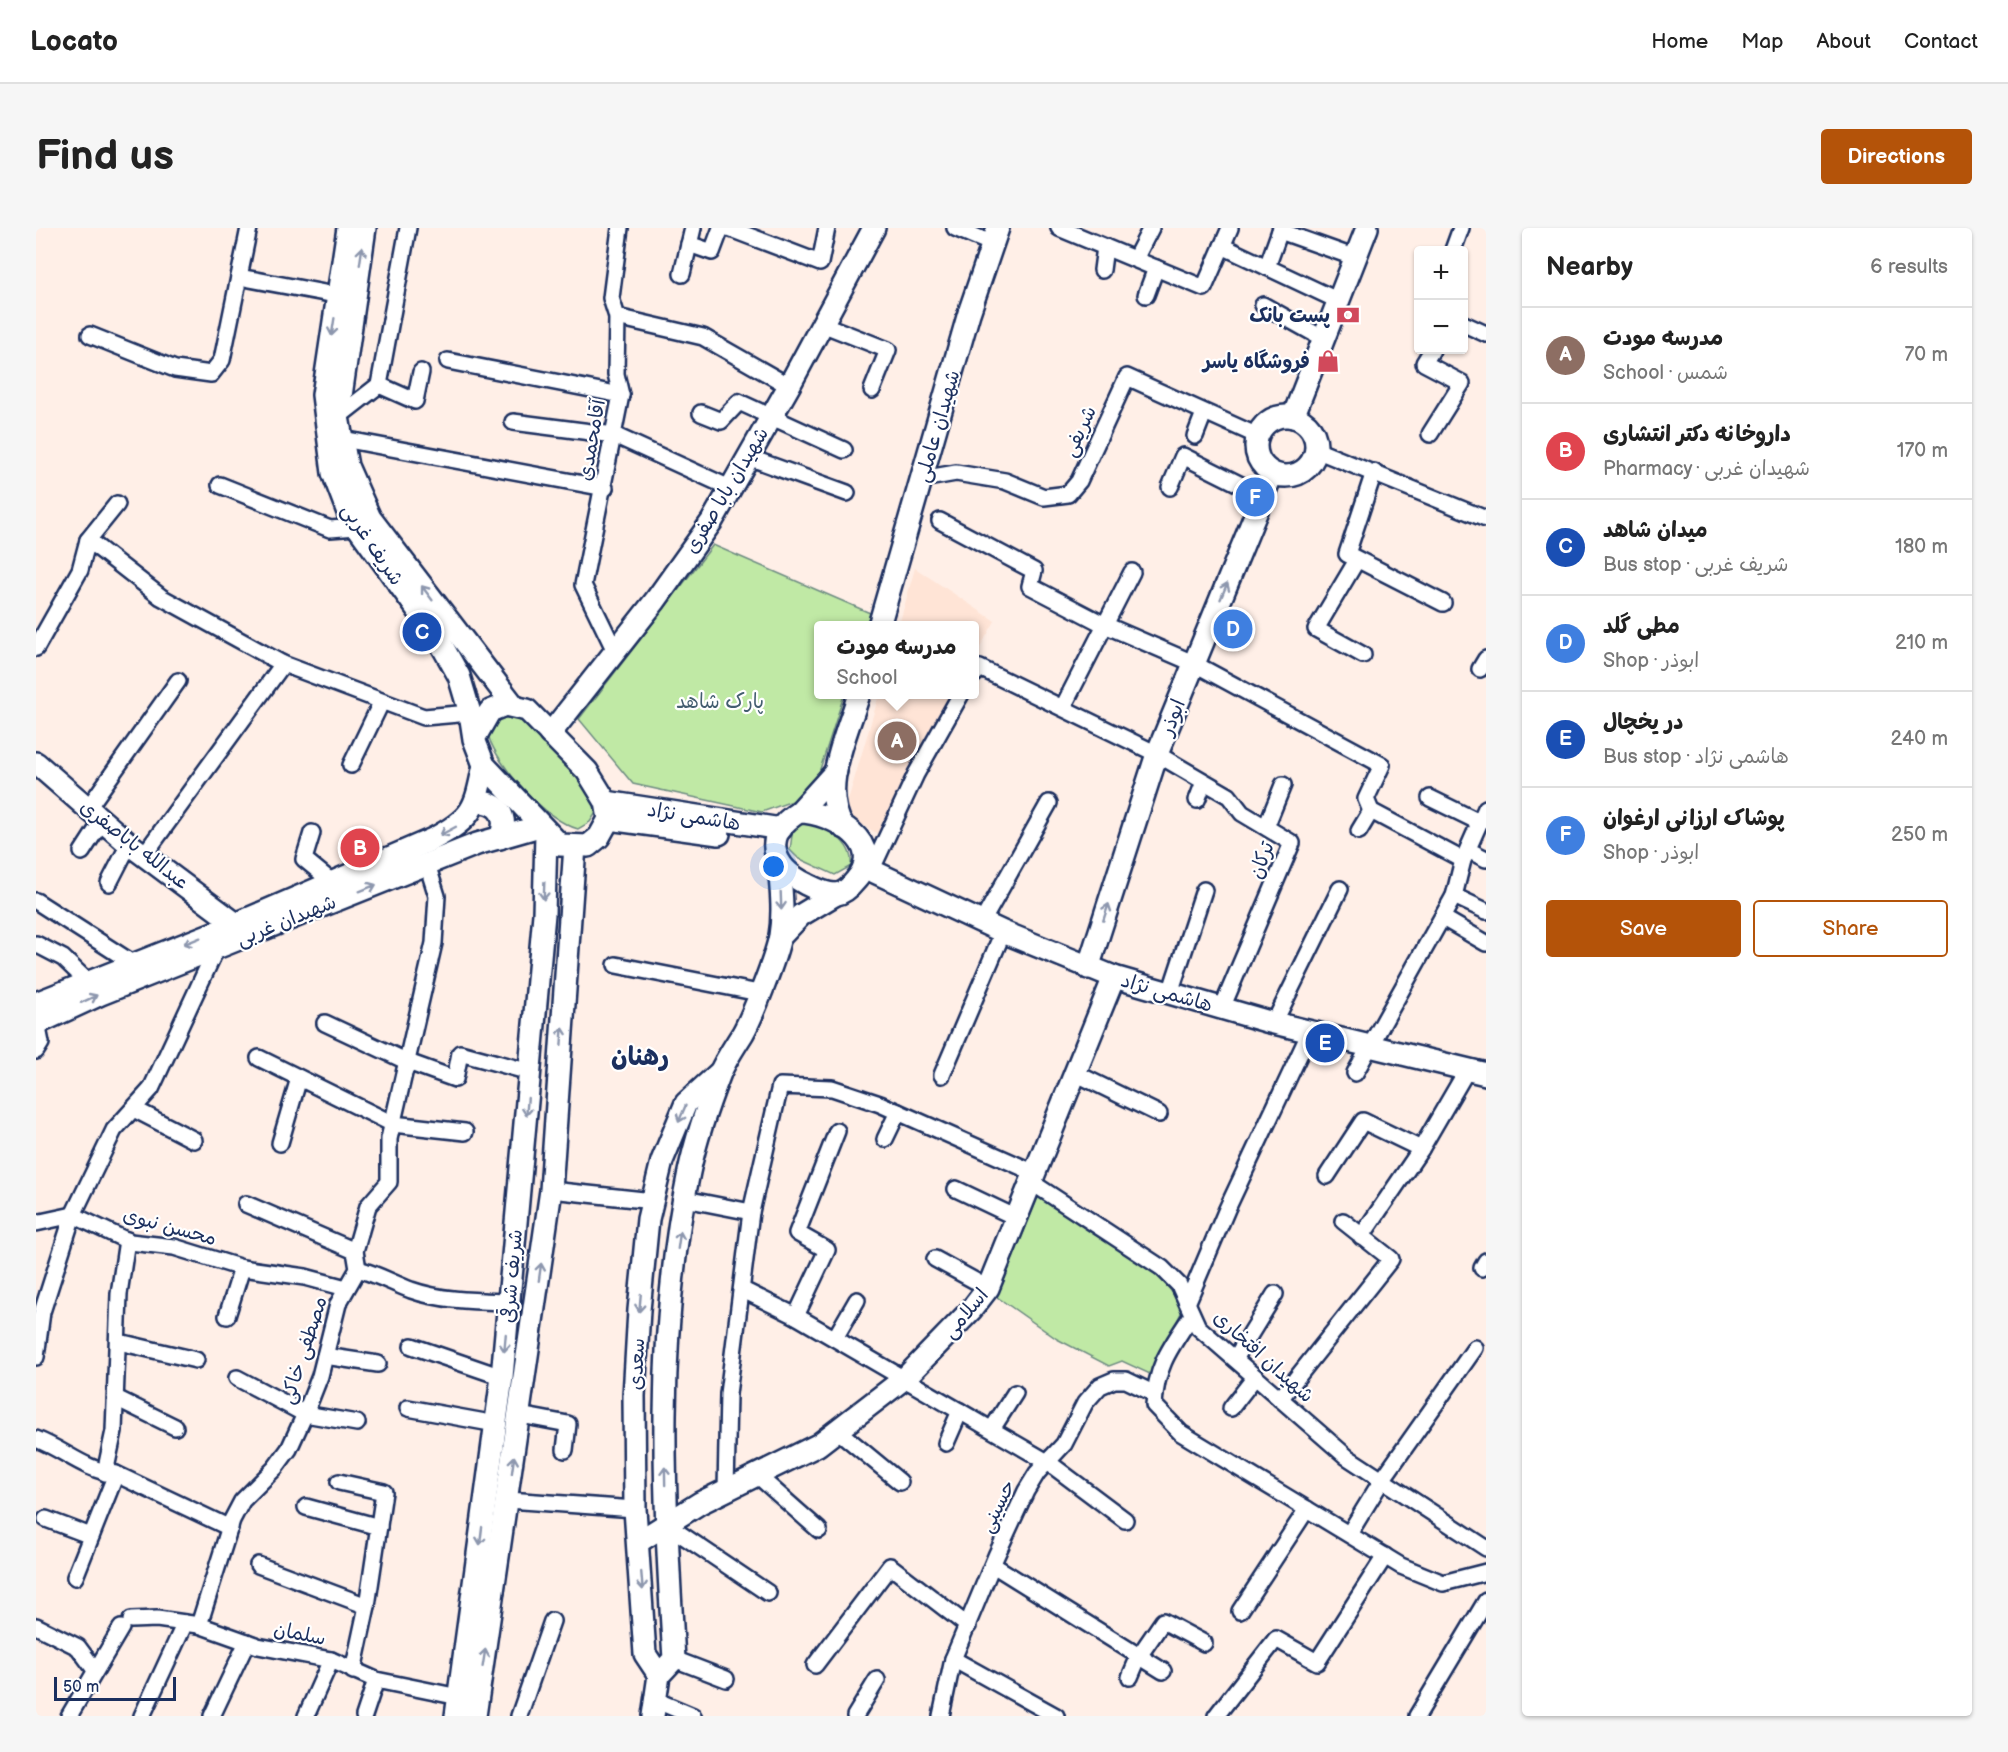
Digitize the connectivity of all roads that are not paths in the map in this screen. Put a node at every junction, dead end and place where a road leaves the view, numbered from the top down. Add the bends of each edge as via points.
1 (249, 228) edge
2 (348, 228) edge
3 (365, 228) edge
4 (408, 228) edge
5 (620, 228) edge
6 (693, 228) edge
7 (721, 228) edge
8 (728, 228) edge
9 (827, 228) edge
10 (874, 228) edge
11 (956, 228) edge
12 (1059, 228) edge
13 (1151, 228) edge
14 (1230, 228) edge
15 (1367, 228) edge
16 (1281, 229) edge
17 (1455, 229) edge
18 (996, 236) edge
19 (689, 243) junction
20 (1222, 246) junction
21 (1453, 246) edge
22 (1105, 247) junction
23 (1356, 258) junction
24 (1135, 260) junction
25 (1267, 267) junction
26 (1156, 268) junction
27 (1102, 270) dead end
28 (682, 274) dead end
29 (239, 277) junction
30 (330, 294) dead end
31 (1146, 295) dead end
32 (1339, 301) junction
33 (1263, 305) dead end
34 (617, 316) junction
35 (822, 324) junction
36 (1468, 326) edge
37 (1486, 334) edge
38 (90, 335) dead end
39 (1324, 339) junction
40 (1430, 354) edge
41 (448, 361) dead end
42 (421, 372) dead end
43 (380, 385) junction
44 (789, 386) junction
45 (872, 390) dead end
46 (621, 395) junction
47 (701, 413) dead end
48 (1204, 413) junction
49 (338, 417) junction
50 (771, 417) junction
51 (1293, 417) junction
52 (513, 422) dead end
53 (1430, 434) dead end
54 (614, 435) junction
55 (1195, 436) dead end
56 (1258, 436) junction
57 (343, 439) junction
58 (844, 450) dead end
59 (1316, 450) junction
60 (748, 457) junction
61 (1374, 472) junction
62 (1272, 474) junction
63 (922, 479) junction
64 (220, 485) dead end
65 (604, 488) junction
66 (730, 488) junction
67 (1170, 488) dead end
68 (847, 494) dead end
69 (1263, 496) junction
70 (117, 504) dead end
71 (1486, 519) edge
72 (940, 521) dead end
73 (357, 527) junction
74 (88, 540) junction
75 (1357, 560) junction
76 (1132, 572) dead end
77 (1443, 603) dead end
78 (880, 621) edge
79 (1105, 625) junction
80 (36, 648) edge
81 (615, 651) junction
82 (1363, 655) dead end
83 (478, 659) junction
84 (1193, 663) junction
85 (283, 664) junction
86 (979, 669) edge
87 (457, 673) junction
88 (178, 681) dead end
89 (858, 699) edge
90 (958, 699) edge
91 (381, 703) junction
92 (514, 706) junction
93 (1063, 708) junction
94 (470, 713) junction
95 (550, 734) junction
96 (474, 739) junction
97 (1157, 754) junction
98 (36, 763) edge
99 (351, 765) dead end
100 (484, 765) junction
101 (836, 771) junction
102 (1204, 782) junction
103 (1283, 785) dead end
104 (1430, 798) dead end
105 (1197, 800) dead end
106 (476, 802) junction
107 (1049, 803) dead end
108 (1486, 808) edge
109 (608, 811) junction
110 (1371, 811) junction
111 (799, 812) junction
112 (95, 814) junction
113 (1479, 822) junction
114 (843, 827) junction
115 (1266, 827) junction
116 (543, 830) junction
117 (1359, 831) dead end
118 (312, 833) dead end
119 (779, 835) junction
120 (500, 838) junction
121 (575, 846) junction
122 (137, 849) junction
123 (82, 852) dead end
124 (1465, 855) junction
125 (1486, 859) edge
126 (427, 864) junction
127 (779, 864) junction
128 (868, 869) junction
129 (332, 882) junction
130 (110, 883) dead end
131 (1341, 889) dead end
132 (1204, 890) dead end
133 (836, 894) junction
134 (1454, 896) junction
135 (36, 901) edge
136 (1486, 911) edge
137 (1443, 918) junction
138 (982, 922) junction
139 (236, 924) junction
140 (1003, 932) junction
141 (780, 937) junction
142 (1486, 943) edge
143 (36, 944) edge
144 (217, 947) junction
145 (134, 964) junction
146 (616, 965) dead end
147 (1088, 968) junction
148 (1114, 977) junction
149 (88, 982) junction
150 (759, 993) junction
151 (1170, 993) junction
152 (1222, 1008) junction
153 (36, 1016) edge
154 (325, 1023) dead end
155 (1274, 1023) junction
156 (1310, 1032) junction
157 (1370, 1044) junction
158 (36, 1051) edge
159 (259, 1058) dead end
160 (408, 1062) junction
161 (721, 1071) junction
162 (530, 1072) junction
163 (1476, 1072) edge
164 (1075, 1073) junction
165 (1355, 1073) dead end
166 (942, 1075) dead end
167 (299, 1078) junction
168 (134, 1109) junction
169 (898, 1112) junction
170 (1159, 1114) dead end
171 (393, 1124) junction
172 (837, 1131) dead end
173 (465, 1132) dead end
174 (885, 1139) dead end
175 (194, 1140) dead end
176 (279, 1143) dead end
177 (1421, 1149) junction
178 (1327, 1176) dead end
179 (1033, 1177) junction
180 (956, 1189) dead end
181 (551, 1190) junction
182 (685, 1198) junction
183 (653, 1201) junction
184 (246, 1204) dead end
185 (751, 1212) junction
186 (73, 1215) junction
187 (1017, 1218) junction
188 (1343, 1221) dead end
189 (36, 1222) edge
190 (1361, 1237) junction
191 (127, 1240) junction
192 (356, 1251) junction
193 (936, 1259) dead end
194 (242, 1268) junction
195 (358, 1269) junction
196 (346, 1288) junction
197 (988, 1288) junction
198 (743, 1290) junction
199 (1275, 1294) dead end
200 (857, 1300) dead end
201 (509, 1302) junction
202 (1190, 1308) junction
203 (227, 1316) dead end
204 (796, 1316) junction
205 (835, 1338) junction
206 (119, 1342) junction
207 (412, 1346) dead end
208 (1476, 1348) dead end
209 (325, 1356) junction
210 (36, 1357) edge
211 (1234, 1359) junction
212 (196, 1360) dead end
213 (378, 1364) dead end
214 (502, 1377) junction
215 (1255, 1377) junction
216 (237, 1378) dead end
217 (905, 1378) junction
218 (1015, 1393) dead end
219 (1155, 1394) junction
220 (116, 1398) junction
221 (1280, 1399) junction
222 (408, 1408) dead end
223 (1231, 1408) dead end
224 (960, 1411) junction
225 (305, 1414) junction
226 (520, 1415) junction
227 (357, 1423) dead end
228 (496, 1424) junction
229 (175, 1427) dead end
230 (992, 1429) junction
231 (837, 1430) junction
232 (36, 1439) edge
233 (946, 1443) dead end
234 (566, 1450) dead end
235 (1049, 1463) junction
236 (110, 1473) junction
237 (757, 1475) junction
238 (1382, 1480) junction
239 (339, 1482) dead end
240 (900, 1482) dead end
241 (726, 1490) junction
242 (508, 1500) junction
243 (306, 1507) dead end
244 (635, 1509) junction
245 (1307, 1509) junction
246 (46, 1519) dead end
247 (1125, 1520) dead end
248 (667, 1525) junction
249 (379, 1527) junction
250 (230, 1528) junction
251 (819, 1530) dead end
252 (1349, 1534) junction
253 (91, 1536) junction
254 (638, 1542) junction
255 (1486, 1548) edge
256 (1385, 1556) junction
257 (258, 1565) dead end
258 (993, 1565) junction
259 (1486, 1572) edge
260 (75, 1577) dead end
261 (768, 1593) dead end
262 (1486, 1601) edge
263 (367, 1606) junction
264 (1240, 1611) dead end
265 (552, 1621) dead end
266 (192, 1624) junction
267 (36, 1626) edge
268 (968, 1626) junction
269 (247, 1642) junction
270 (1204, 1643) dead end
271 (1139, 1656) junction
272 (674, 1659) junction
273 (953, 1659) junction
274 (330, 1660) junction
275 (815, 1665) dead end
276 (95, 1670) junction
277 (353, 1671) junction
278 (1163, 1671) dead end
279 (659, 1675) junction
280 (1130, 1677) dead end
281 (726, 1679) dead end
282 (376, 1680) junction
283 (877, 1680) dead end
284 (458, 1707) edge
285 (654, 1708) edge
286 (69, 1716) edge
287 (142, 1716) edge
288 (212, 1716) edge
289 (306, 1716) edge
290 (364, 1716) edge
291 (475, 1716) edge
292 (519, 1716) edge
293 (693, 1716) edge
294 (855, 1716) edge
295 (941, 1716) edge
296 (1056, 1716) edge
297 (1216, 1716) edge
298 (1416, 1716) edge

1 - 29 street
2 -> 73 main road, شریف غربی via 323,395 333,473
49 -> 3 main road, شریف غربی
4 - 43 street
5 - 34 street, آقامحمدی via 611,298
6 - 19 street
7 - 19 street via 712,252
8 - 9 street via 820,263
10 - 35 main road, شهیدان بابا صفری
11 - 18 street
12 - 22 street
13 - 24 street
14 - 20 street
15 - 23 main road
16 - 23 street
16 - 25 street
17 - 21 street
18 - 63 main road, شهیدان عاملی via 969,314
19 - 28 street
20 - 25 street
20 - 26 street via 1204,288
22 - 24 street
22 - 27 street
23 - 32 main road
24 - 26 street
25 - 32 street
26 - 31 street
29 - 30 street
29 - 38 street via 222,360 211,374 175,369
32 - 39 main road
33 - 39 street
34 - 44 street via 703,337
34 - 46 street, آقامحمدی via 616,374
35 - 44 main road, شهیدان بابا صفری
35 - 45 street via 888,350
36 - 37 street
39 - 51 main road
40 - 53 street via 1424,363 1462,383
41 - 46 street
42 - 43 street via 415,401
43 - 49 street
44 - 50 main road, شهیدان بابا صفری
46 - 54 street, آقامحمدی
47 - 50 street via 721,421 739,402
48 - 55 street
48 - 56 street, شریفی
48 - 63 street, شریفی via 1127,377 1079,481 1068,494 1044,497 1005,481 956,473
49 - 57 main road, شریف غربی
50 - 58 street
50 - 60 main road, شهیدان بابا صفری
51 - 56 main road via 1271,420
51 - 59 main road via 1311,429
52 - 54 street
54 - 65 street, آقامحمدی
54 - 66 street
56 - 62 main road via 1258,458
57 - 65 street
83 -> 57 main road, شریف غربی via 370,518 347,466
59 - 61 street
59 - 62 main road via 1306,470 1284,477
60 - 66 main road, شهیدان بابا صفری
60 - 68 street
61 - 71 street
61 - 75 street via 1347,554
62 - 69 main road, ابوذر
63 - 78 main road, شهیدان عاملی
64 - 73 street via 330,529
65 - 81 street, آقامحمدی via 596,510 583,585
66 - 81 main road, شهیدان بابا صفری via 712,521
67 - 69 street via 1183,456
84 -> 69 main road, ابوذر
70 - 74 street
72 - 79 street via 1035,571 1030,586
73 - 87 main road, شریف غربی via 436,635
74 - 80 street via 80,570
74 - 85 street via 161,597
75 - 77 street
75 - 82 street via 1316,629
76 - 79 street
79 - 84 street
79 - 93 street
81 - 95 main road, شهیدان بابا صفری
83 - 87 main road via 475,669 468,674
83 - 92 main road, شریف غربی
84 - 97 main road, ابوذر
84 - 110 street via 1382,765 1366,799
85 - 91 street
85 - 122 street
86 - 93 street, ترکان
87 - 94 main road, شریف غربی
88 - 112 street
89 - 101 main road
90 - 128 street
91 - 94 street via 424,717
91 - 99 street
92 - 95 main road, شریف غربی via 527,710
92 - 96 main road via 490,711
93 - 97 street, ترکان
94 - 96 main road, شریف غربی
95 - 109 main road, شریف غربی via 587,771
96 - 100 main road, شریف غربی
97 - 102 street, ترکان
147 -> 97 main road, ابوذر
98 - 112 main road, عبدالله باباصفری
100 - 106 main road, شهیدان غربی
100 - 116 main road
101 - 111 main road
101 - 114 main road via 833,802
102 - 105 street
102 - 115 street, ترکان
103 - 115 street
104 - 113 street
106 - 120 main road via 498,807 504,816 505,828
106 -> 129 main road, شهیدان غربی via 457,826
107 - 138 street
108 - 113 street
109 - 119 main road, هاشمی نژاد
109 - 121 main road via 599,837 588,846
110 - 117 street
110 - 124 street
111 - 114 main road via 826,817
111 - 119 main road
112 - 122 main road, عبدالله باباصفری
112 - 123 street
113 - 124 street
114 - 128 main road via 863,843
115 - 152 street, ترکان via 1292,843
116 - 120 main road, شهیدان غربی
116 - 121 main road via 560,845
116 -> 162 main road, شریف شرقی via 544,914
118 - 129 street via 304,859
119 - 127 main road via 775,853
120 - 126 main road, شهیدان غربی
181 -> 121 main road, شریف شرقی
122 - 130 street
122 - 139 main road, عبدالله باباصفری
124 - 125 street
124 - 134 street
144 -> 126 main road, شهیدان غربی
126 - 160 street via 437,896 434,943
127 - 133 main road via 799,880
127 -> 141 main road
128 - 133 main road via 848,889
128 - 138 main road, هاشمی نژاد
129 - 139 main road, شهیدان غربی
131 - 155 street
132 - 151 street
133 - 141 main road via 801,915
134 - 136 street
134 - 137 street
135 - 145 street
137 - 142 street
137 - 157 street
138 - 140 main road, هاشمی نژاد
139 -> 145 main road, شهیدان غربی
140 - 147 main road, هاشمی نژاد
140 - 166 street
141 - 150 main road, سعدی
143 - 149 street via 63,958
153 -> 144 main road, شهیدان غربی
144 - 168 street via 152,1089
145 - 149 main road, شهیدان غربی
146 - 150 street
147 - 148 main road, هاشمی نژاد
148 - 151 main road, هاشمی نژاد
148 - 164 main road, اسلامی
149 - 153 main road, شهیدان غربی
150 - 161 main road, سعدی via 744,1031
151 - 152 main road, هاشمی نژاد
152 - 155 main road, هاشمی نژاد
153 - 158 street via 41,1043
154 - 160 street
155 - 156 main road, هاشمی نژاد
156 - 157 main road, هاشمی نژاد
156 - 202 street via 1227,1209
157 - 163 main road, هاشمی نژاد
157 - 165 street
159 - 167 street
160 - 162 street via 455,1079 460,1053
160 - 171 street
161 - 182 main road, سعدی via 689,1171
161 -> 183 main road, سعدی via 686,1103 662,1161
162 -> 201 main road, شریف شرقی
163 - 177 street
164 - 170 street
164 - 179 main road, اسلامی
167 - 171 street
167 - 176 street
168 - 175 street
168 - 186 street via 114,1130
169 - 174 street
169 - 179 street, شهیدان افتخاری
169 - 185 street, شهیدان افتخاری via 832,1088 780,1086
171 - 173 street
171 - 192 street via 387,1157 389,1182 368,1206
172 - 204 street via 797,1233 827,1250
177 - 178 street via 1363,1121
177 - 190 street
179 - 187 main road, اسلامی
179 - 202 street, شهیدان افتخاری via 1162,1268 1179,1285
180 - 187 street
181 - 183 street
226 -> 181 main road, شریف شرقی
182 - 183 main road
182 - 185 street
248 -> 182 main road, سعدی via 664,1390
183 -> 244 main road, سعدی via 640,1299 634,1396
184 - 192 street
185 - 198 street
186 - 189 street
186 - 191 street, محسن نبوی
186 - 210 street via 42,1312
187 - 197 main road, اسلامی
188 - 190 street
190 - 221 street via 1392,1259
191 - 194 street, محسن نبوی via 174,1247
191 - 206 street via 119,1294
192 - 195 street
193 - 197 street
194 - 196 street, محسن نبوی
194 - 203 street
195 - 196 street, مصطفی خاکی
195 - 201 street via 411,1290 459,1300
196 - 209 street, مصطفی خاکی
197 - 217 main road, اسلامی
198 - 204 street
198 - 241 street via 728,1394
199 - 211 street
200 - 205 street
201 -> 214 main road, شریف شرقی
202 - 211 street, شهیدان افتخاری via 1198,1327
202 - 219 street via 1155,1381
204 - 205 street
205 - 217 street
206 - 212 street
206 - 220 street
207 - 214 street
208 - 238 street
209 - 213 street
209 - 225 street, مصطفی خاکی
211 - 215 street, شهیدان افتخاری
214 - 228 main road, شریف شرقی
215 - 221 street, شهیدان افتخاری
215 - 223 street
216 - 225 street
217 - 224 street
217 - 231 main road, اسلامی
218 - 230 street
219 - 235 street, حسینی via 1126,1380 1100,1386 1085,1403 1064,1444
219 - 245 street via 1154,1405 1181,1433
220 - 229 street
220 - 236 street
221 - 238 street, شهیدان افتخاری via 1347,1457
222 - 228 street
224 - 230 street
224 - 233 street
225 - 227 street
225 - 250 street, مصطفی خاکی via 289,1449 242,1501
226 - 234 street via 568,1424
242 -> 226 main road, شریف شرقی
228 -> 284 main road, شریف شرقی
230 - 235 street
231 - 237 main road, اسلامی via 818,1445
231 - 240 street
232 - 236 street via 59,1448 96,1472
235 - 247 street
235 - 258 street, حسینی via 1026,1491
236 - 250 street
236 - 253 street
237 - 241 main road, اسلامی
237 - 251 street
238 - 252 street
238 - 255 street, شهیدان افتخاری
239 - 249 street via 384,1492
241 - 248 main road, اسلامی
242 - 244 street
291 -> 242 main road, شریف شرقی
243 - 249 street
244 - 254 main road, سعدی
245 - 252 street
245 - 264 street
246 - 253 street
248 - 254 main road, اسلامی
248 - 261 street
248 - 272 main road, سعدی
249 - 263 street
250 - 266 street, مصطفی خاکی
252 - 256 street
253 - 260 street
254 -> 279 main road, سعدی via 645,1654
256 - 259 street via 1443,1583
256 - 297 street via 1317,1662 1276,1639
257 - 263 street
258 - 268 street, حسینی
258 - 271 street
262 - 298 street
263 - 277 street
265 - 292 street
266 - 269 street, سلمان
266 - 276 street, سلمان via 126,1624
266 - 287 street, مصطفی خاکی
267 - 276 street via 78,1647
268 - 273 street, حسینی
268 - 275 street via 890,1566
269 - 274 street, سلمان
269 - 288 street
270 - 271 street via 1163,1621
271 - 278 street
271 - 280 street
272 - 279 main road
272 - 281 street
273 - 295 street, حسینی
273 - 296 street
274 - 277 street, سلمان
274 - 289 street
276 - 286 street, سلمان
277 - 282 street, سلمان
279 - 285 main road
282 - 284 street, سلمان
282 - 290 street
283 - 294 street
285 - 293 street

